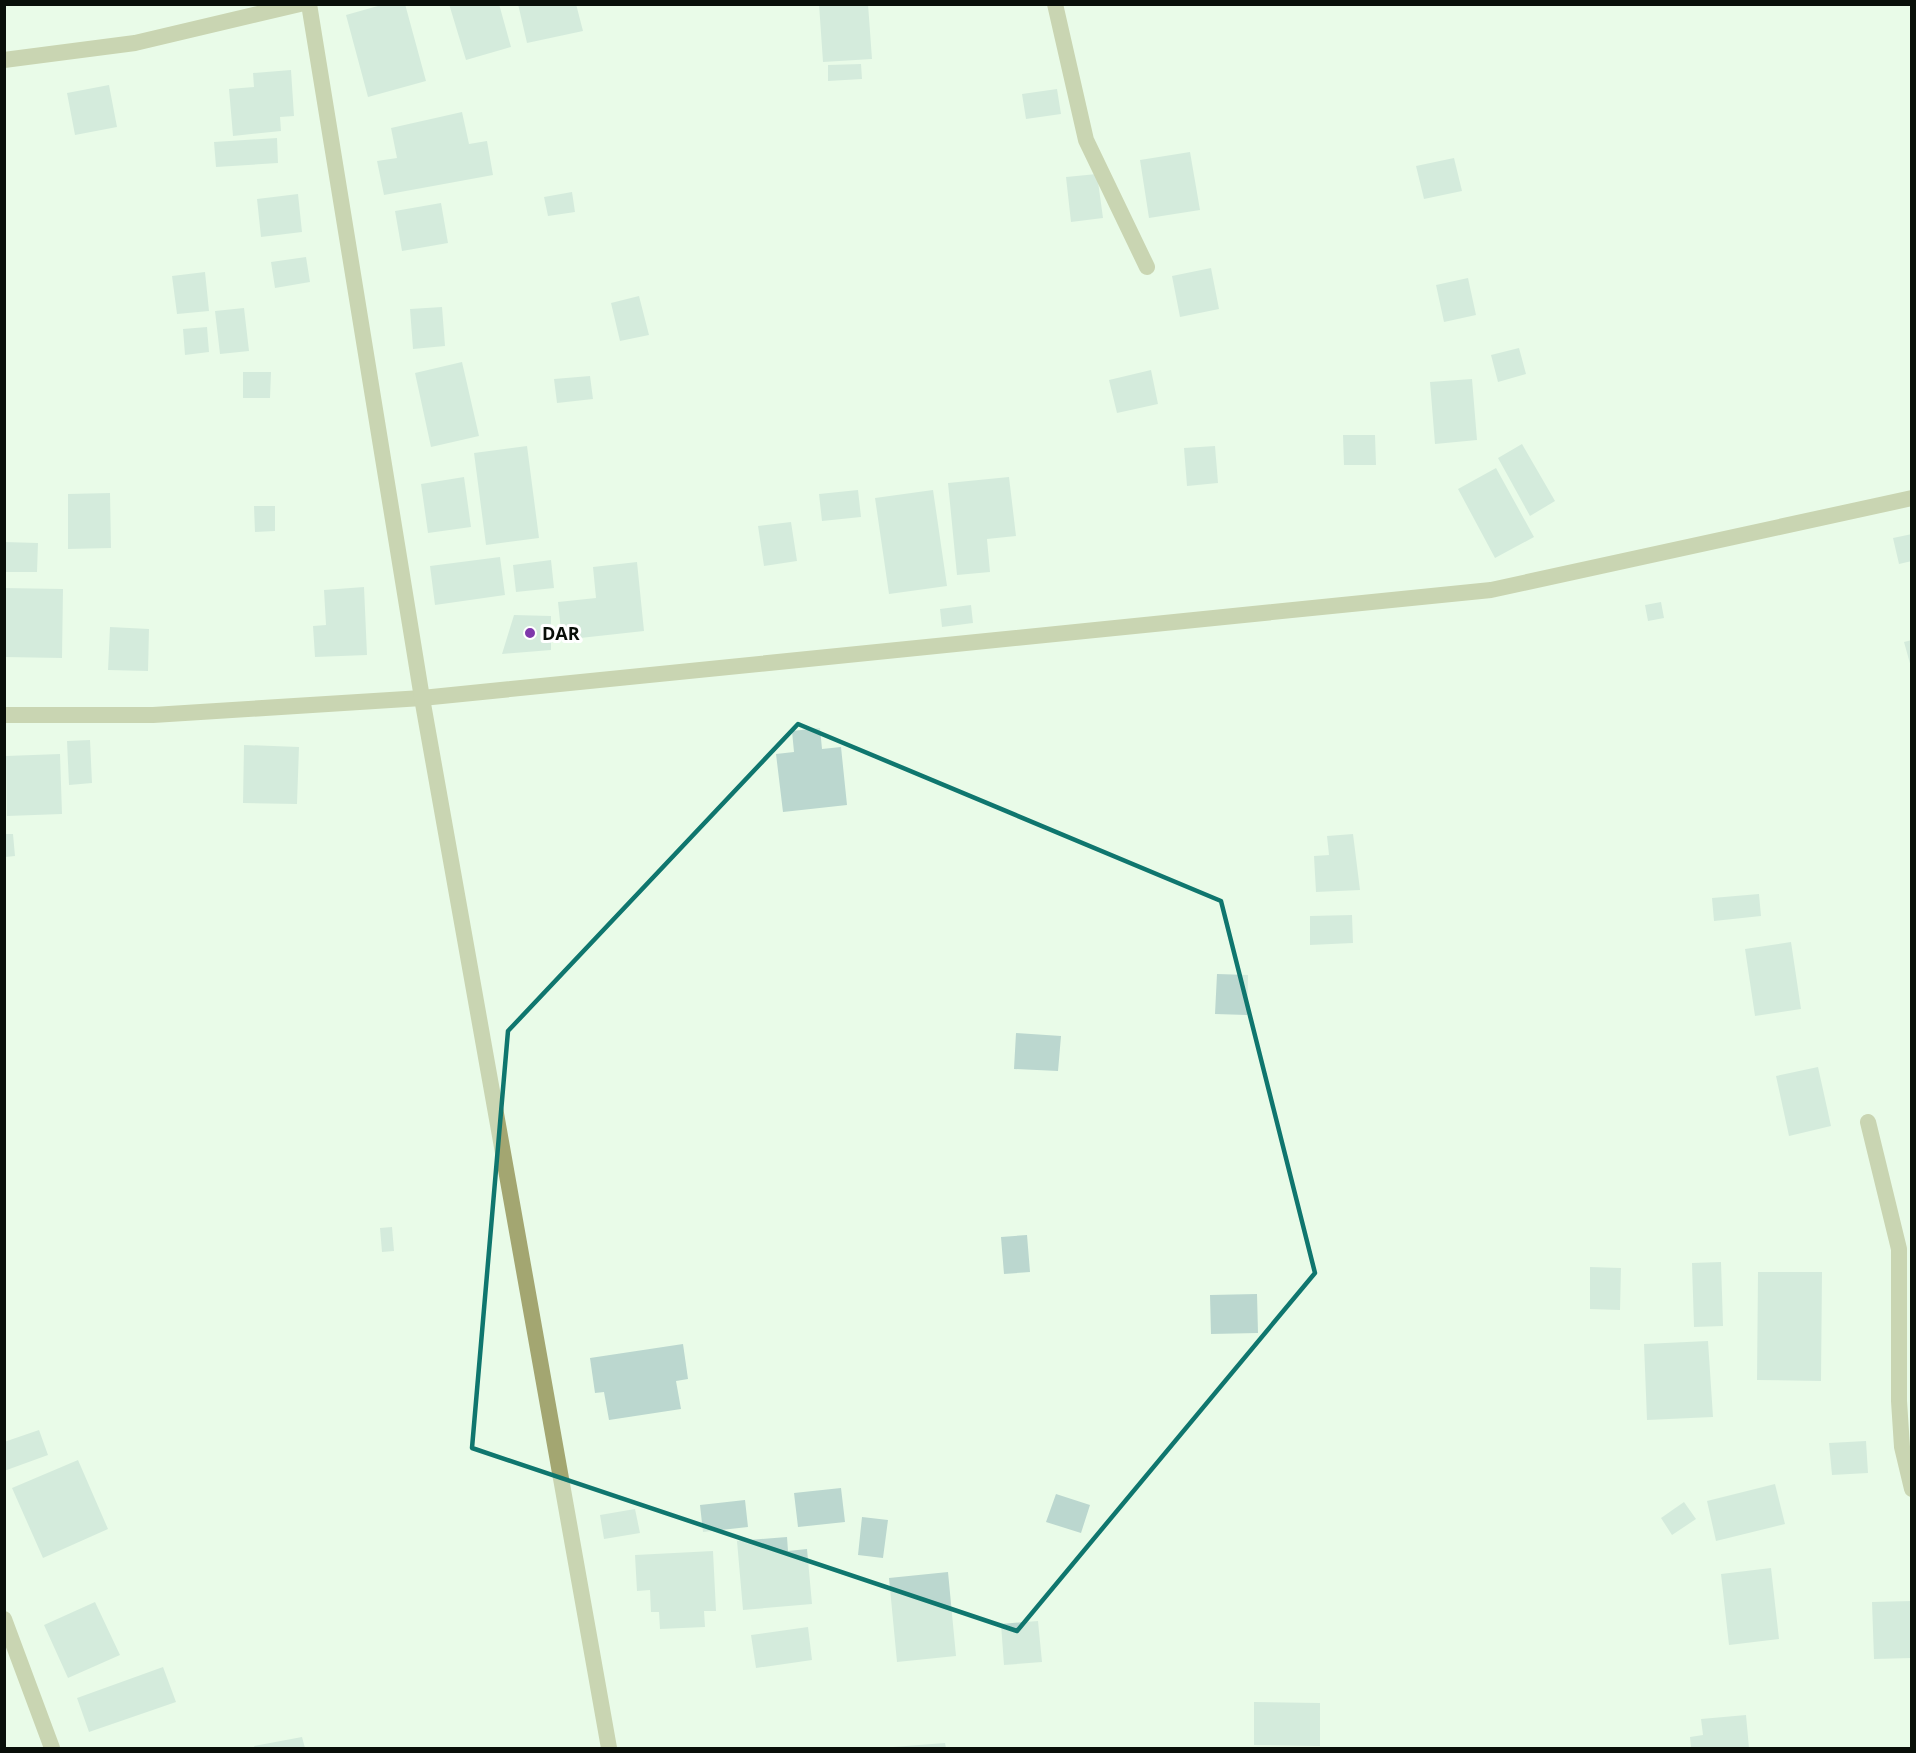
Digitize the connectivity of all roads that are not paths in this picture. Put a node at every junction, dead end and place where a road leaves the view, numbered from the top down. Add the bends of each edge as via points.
1 (300, 4) edge
2 (309, 4) edge
3 (1055, 4) edge
4 (4, 60) edge
5 (1147, 267) dead end
6 (1911, 498) edge
7 (422, 698) junction
8 (4, 715) edge
9 (1868, 1122) dead end
10 (1911, 1489) edge
11 (4, 1619) edge
12 (52, 1749) edge
13 (609, 1749) edge

1 - 4 street via 135,44
2 - 7 street
3 - 5 street via 1086,140
6 - 7 street via 1491,590
7 - 8 street via 153,715
7 - 13 street
9 - 10 street via 1899,1249 1899,1401 1902,1447
11 - 12 street

